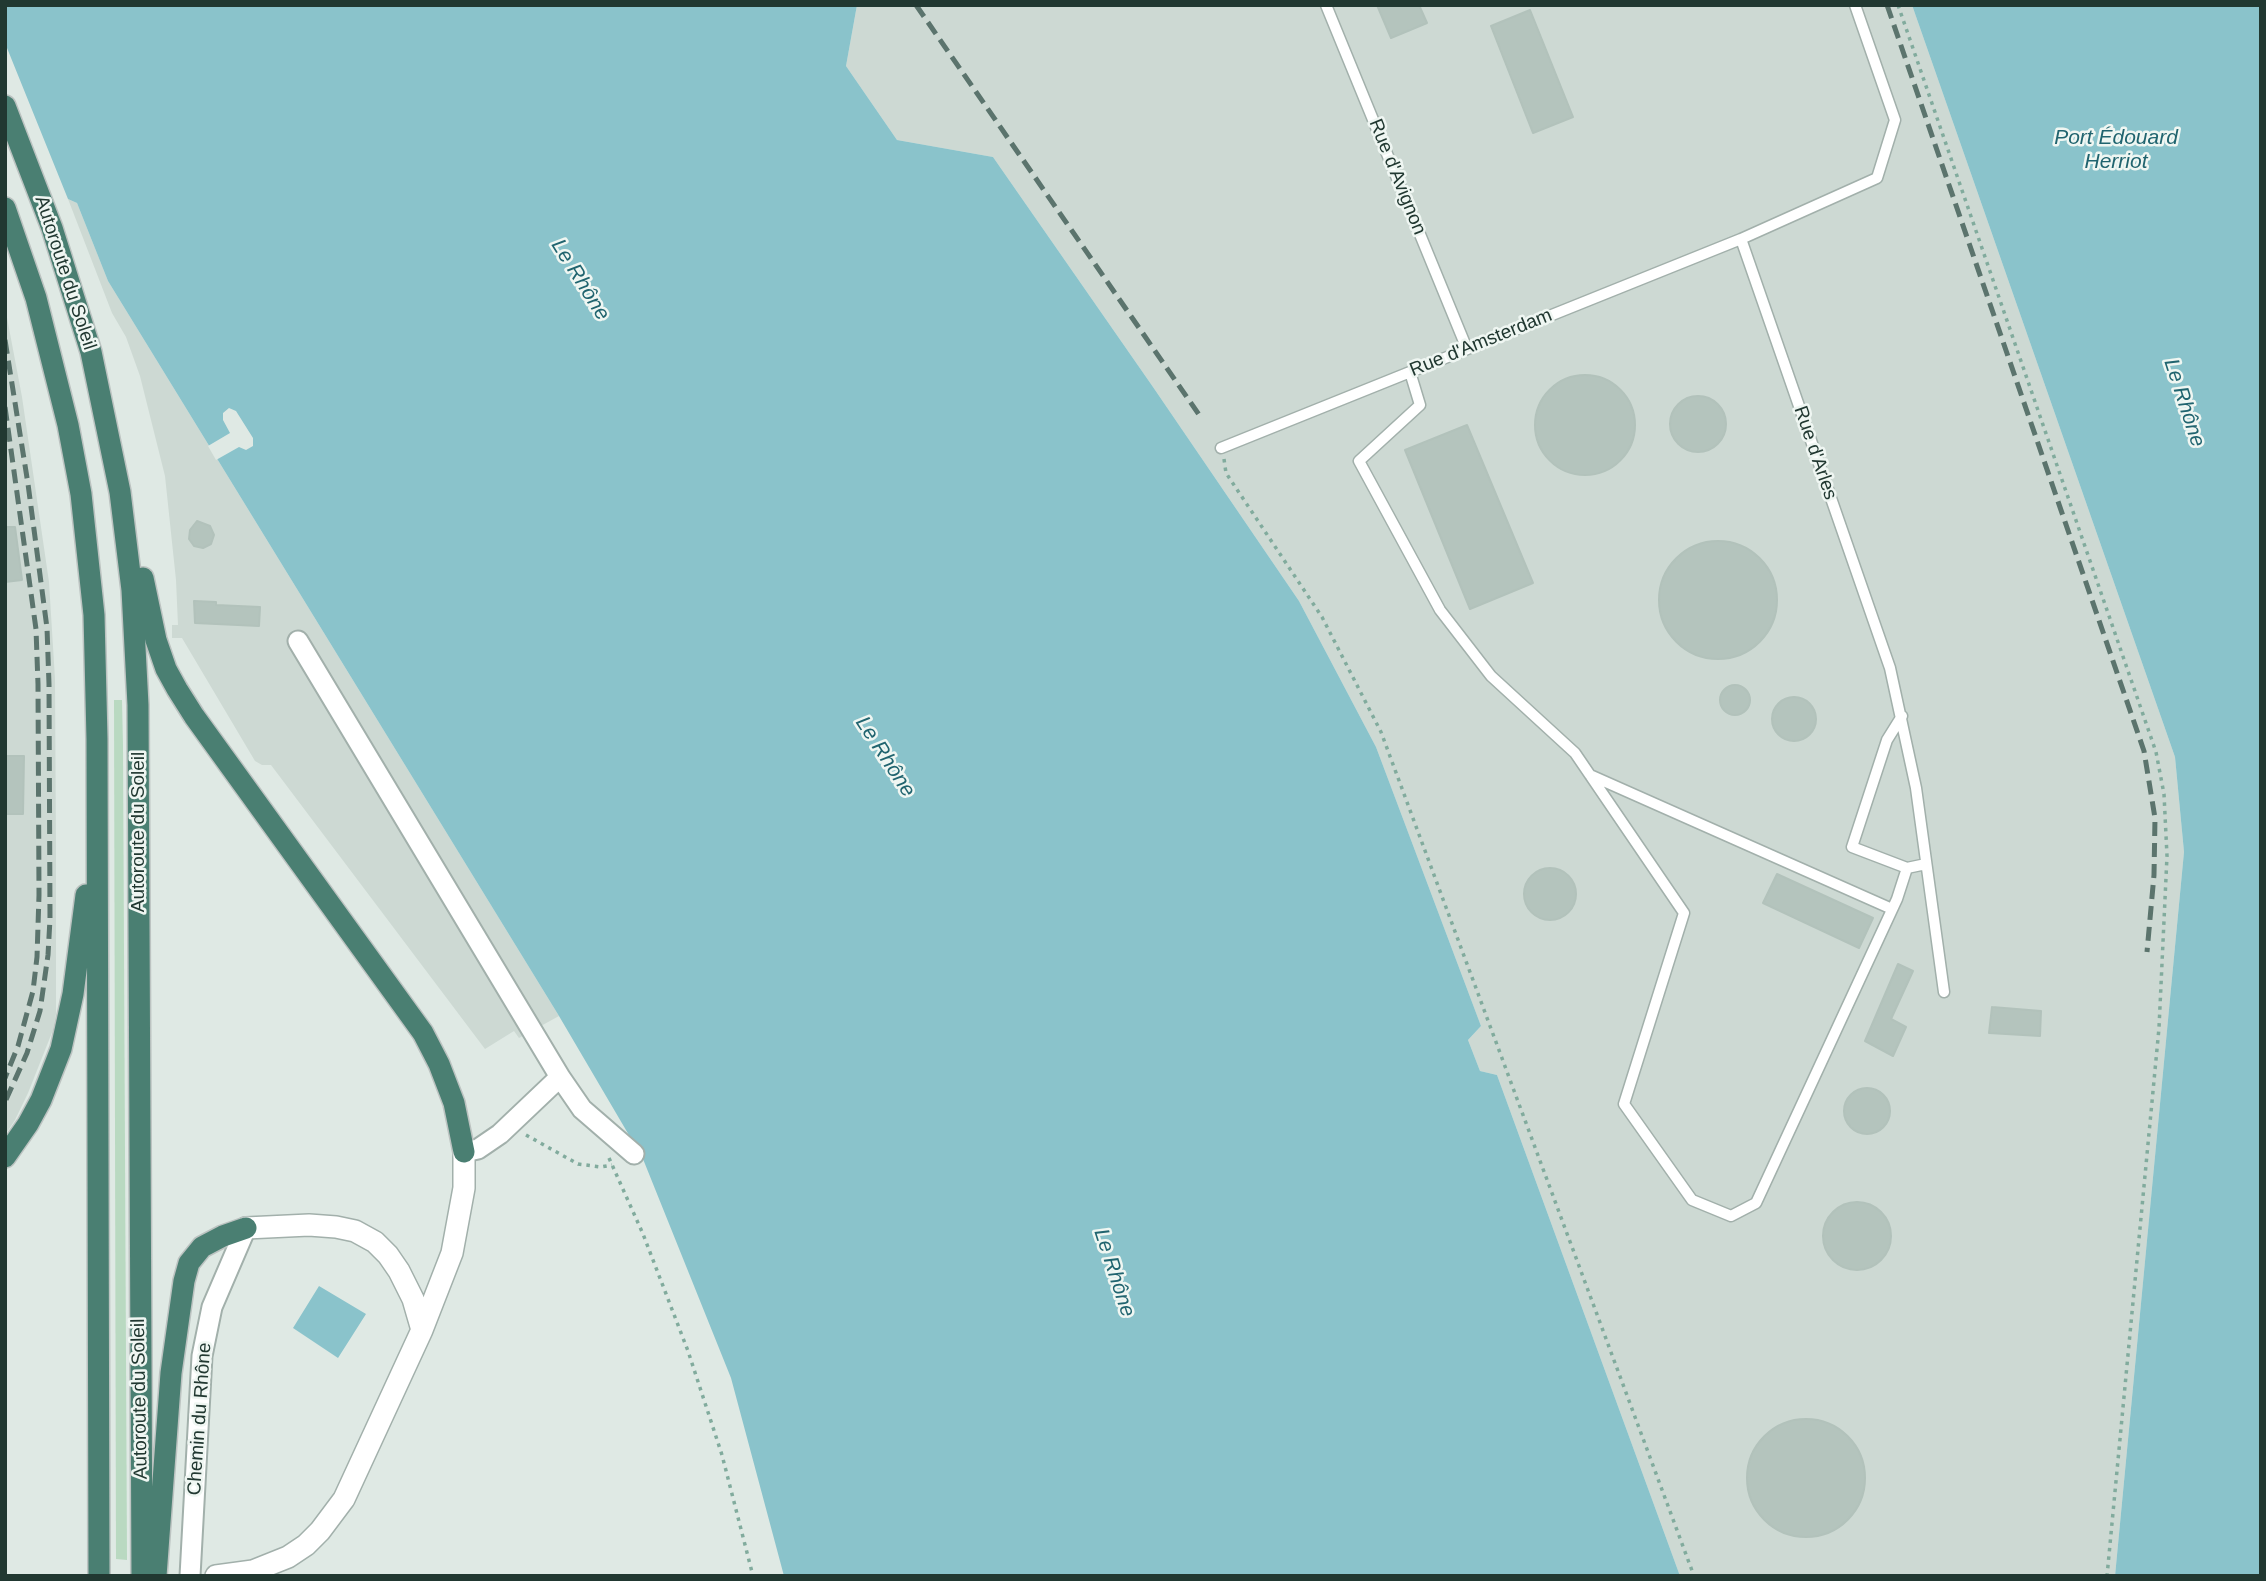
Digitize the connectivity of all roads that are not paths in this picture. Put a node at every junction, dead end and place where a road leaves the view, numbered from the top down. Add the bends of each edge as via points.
1 (1326, 5) edge
2 (1855, 5) edge
3 (5, 106) edge
4 (5, 208) edge
5 (1741, 239) junction
6 (1467, 349) junction
7 (1410, 372) junction
8 (109, 433) junction
9 (1221, 447) road end
10 (298, 641) dead end
11 (1902, 716) junction
12 (1590, 775) junction
13 (97, 810) junction
14 (1926, 864) junction
15 (1908, 868) junction
16 (1892, 909) junction
17 (1944, 992) dead end
18 (560, 1077) junction
19 (464, 1152) junction
20 (634, 1154) dead end
21 (5, 1157) edge
22 (246, 1228) junction
23 (422, 1330) junction
24 (99, 1576) edge
25 (142, 1576) edge
26 (156, 1576) edge
27 (190, 1576) edge
28 (216, 1576) edge

1 - 6 lane, Rue d'Avignon
2 - 5 lane via 1895,120 1877,178
3 - 8 highway, Autoroute du Soleil via 81,315
4 - 13 highway, Autoroute du Soleil via 52,356 81,494 94,615
5 - 6 lane, Rue d'Amsterdam
5 - 11 lane, Rue d'Arles via 1890,668
6 - 7 lane, Rue d'Amsterdam
7 - 9 lane, Rue d'Amsterdam
7 - 12 lane via 1420,405 1359,461 1440,610 1492,676 1575,753
8 - 19 highway via 166,669 194,716 423,1033 454,1103
8 - 25 highway, Autoroute du Soleil via 128,548 136,634
10 - 18 street
11 - 14 lane, Rue d'Arles
11 - 15 lane via 1887,740 1852,846
12 - 16 lane
12 - 16 lane via 1684,913 1624,1104 1692,1200 1731,1216 1756,1203
13 - 21 highway via 73,994 61,1049 41,1100
13 - 24 highway, Autoroute du Soleil
14 - 15 lane
14 - 17 lane, Rue d'Arles
15 - 16 lane
18 - 19 street via 508,1127 478,1149
18 - 20 street via 582,1109
19 - 23 street via 464,1188 454,1242
22 - 23 street via 336,1227 375,1242 400,1271
22 - 26 highway via 202,1247 186,1272 171,1373
22 - 27 street, Chemin du Rhône via 212,1307 202,1356
23 - 28 street via 333,1516 288,1557 253,1571

